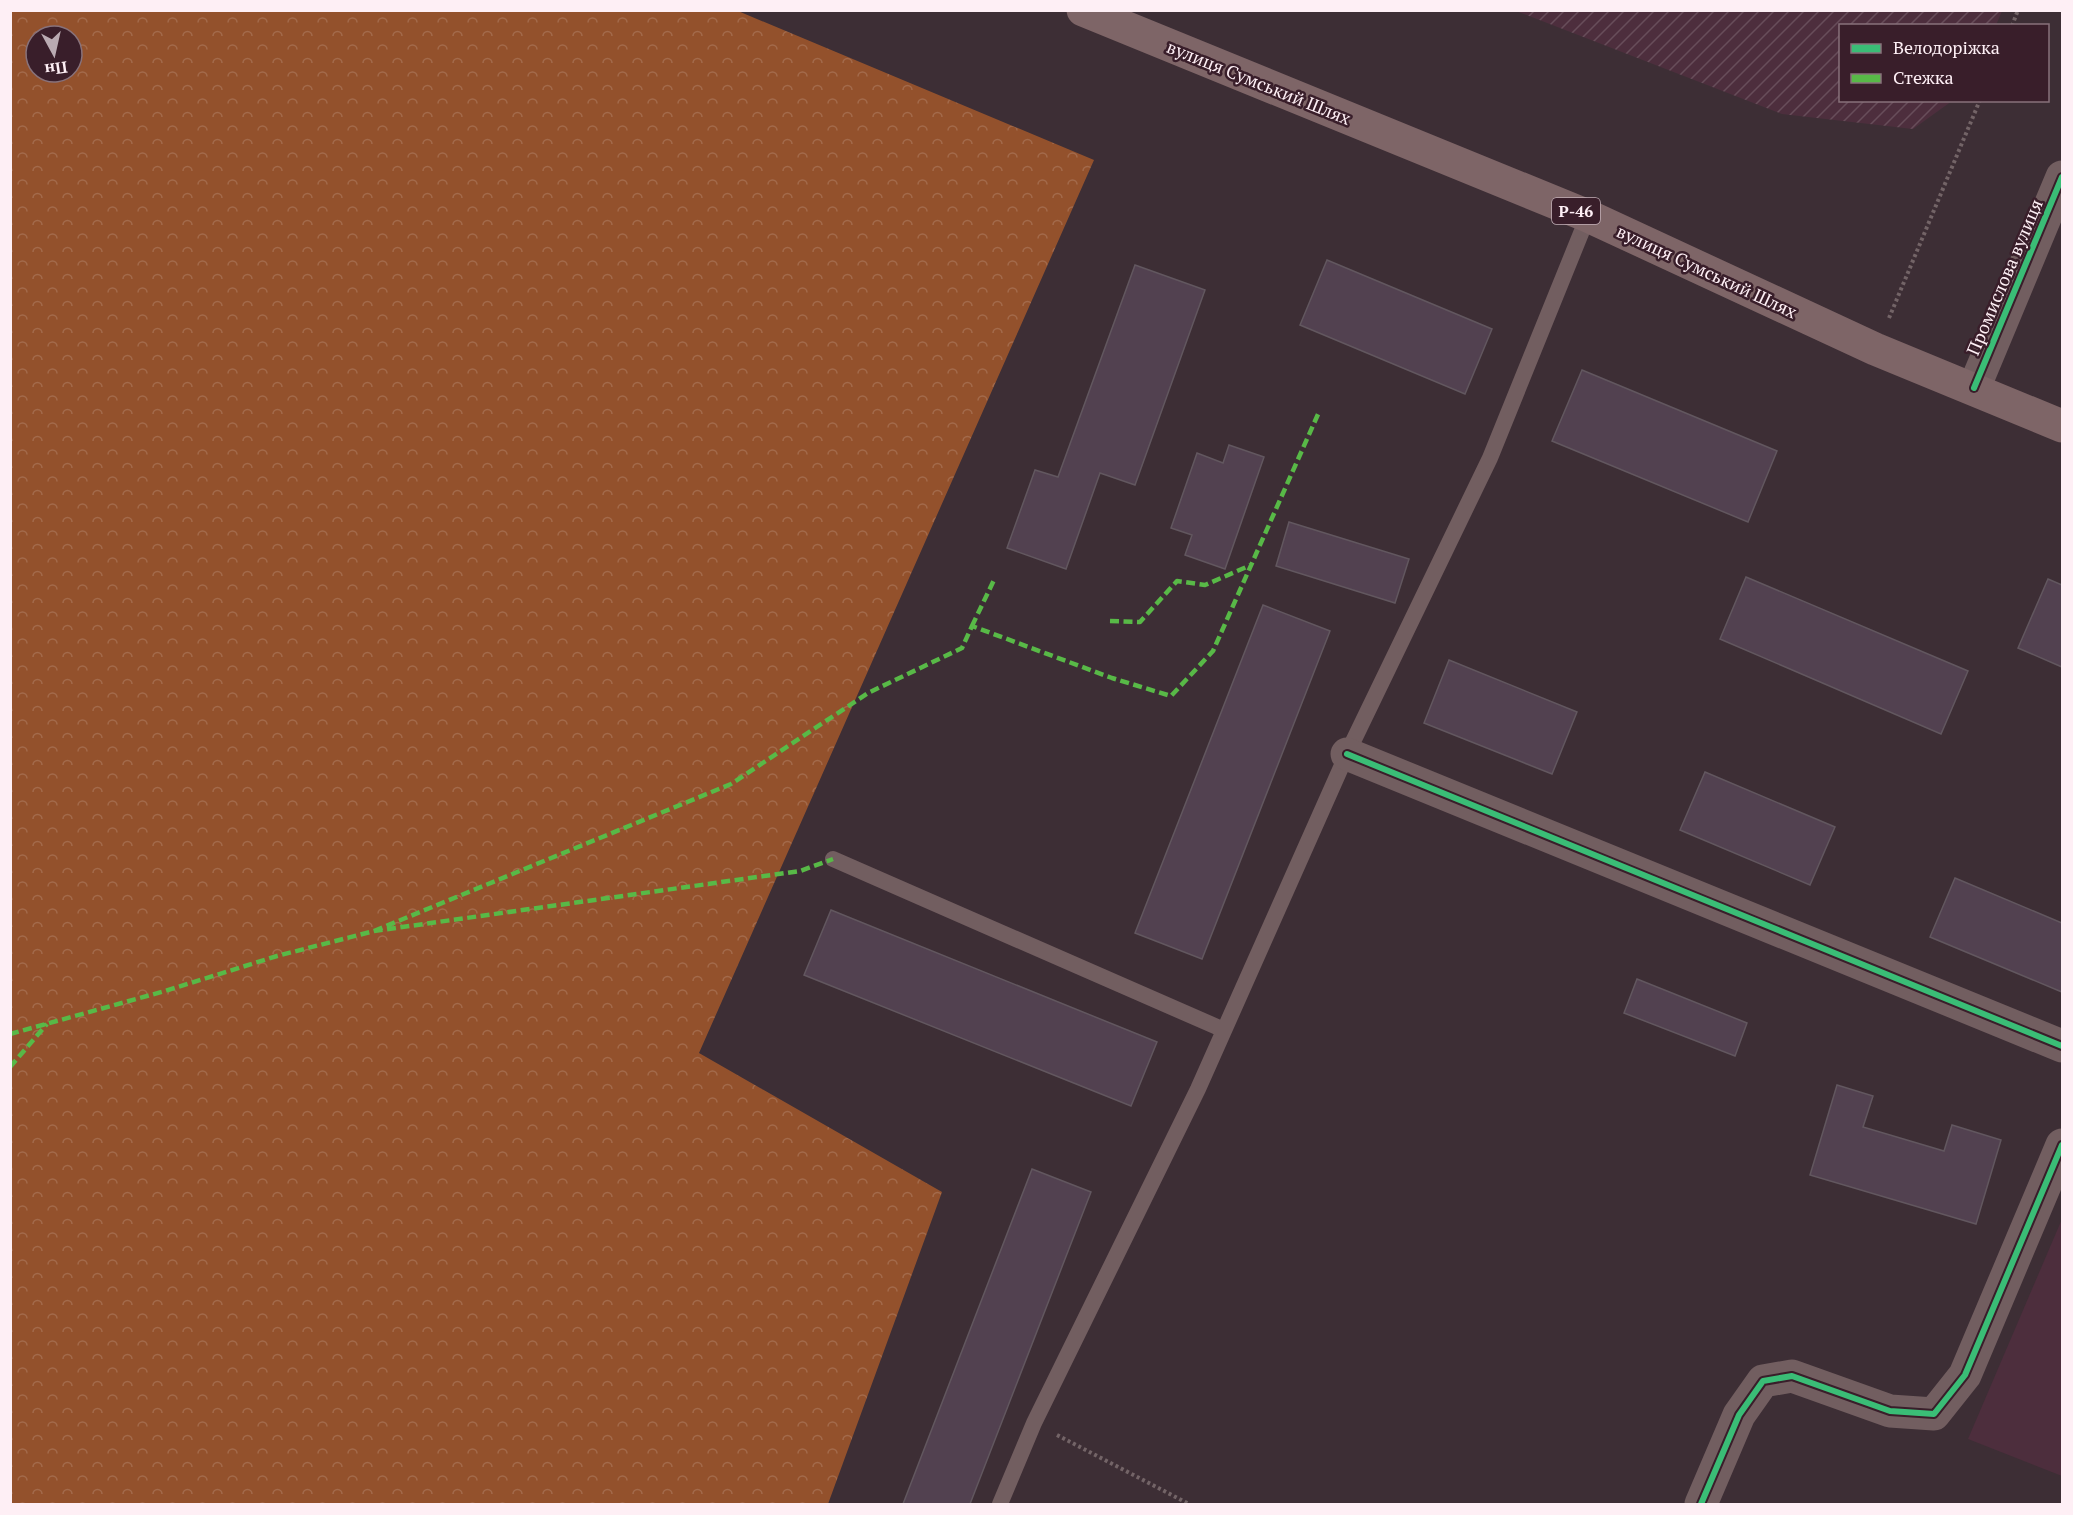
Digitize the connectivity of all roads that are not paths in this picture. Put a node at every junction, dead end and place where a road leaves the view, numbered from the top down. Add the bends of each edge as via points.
1 (1083, 10) edge
2 (2062, 177) edge
3 (1588, 216) junction
4 (1974, 388) junction
5 (2062, 426) edge
6 (1347, 754) junction
7 (832, 859) dead end
8 (1224, 1030) junction
9 (2062, 1046) edge
10 (2062, 1145) edge
11 (1000, 1504) edge
12 (1701, 1504) edge

1 - 3 main road, вулиця Сумський Шлях / Р-46
2 - 4 street, Промислова вулиця
3 - 4 main road, вулиця Сумський Шлях / Р-46 via 1875,349
3 - 6 lane via 1490,458
4 - 5 main road, вулиця Сумський Шлях / Р-46
6 - 8 lane
6 - 9 street
7 - 8 lane
8 - 11 lane via 1034,1423
10 - 12 street via 1965,1375 1934,1414 1890,1411 1792,1376 1763,1381 1739,1415

